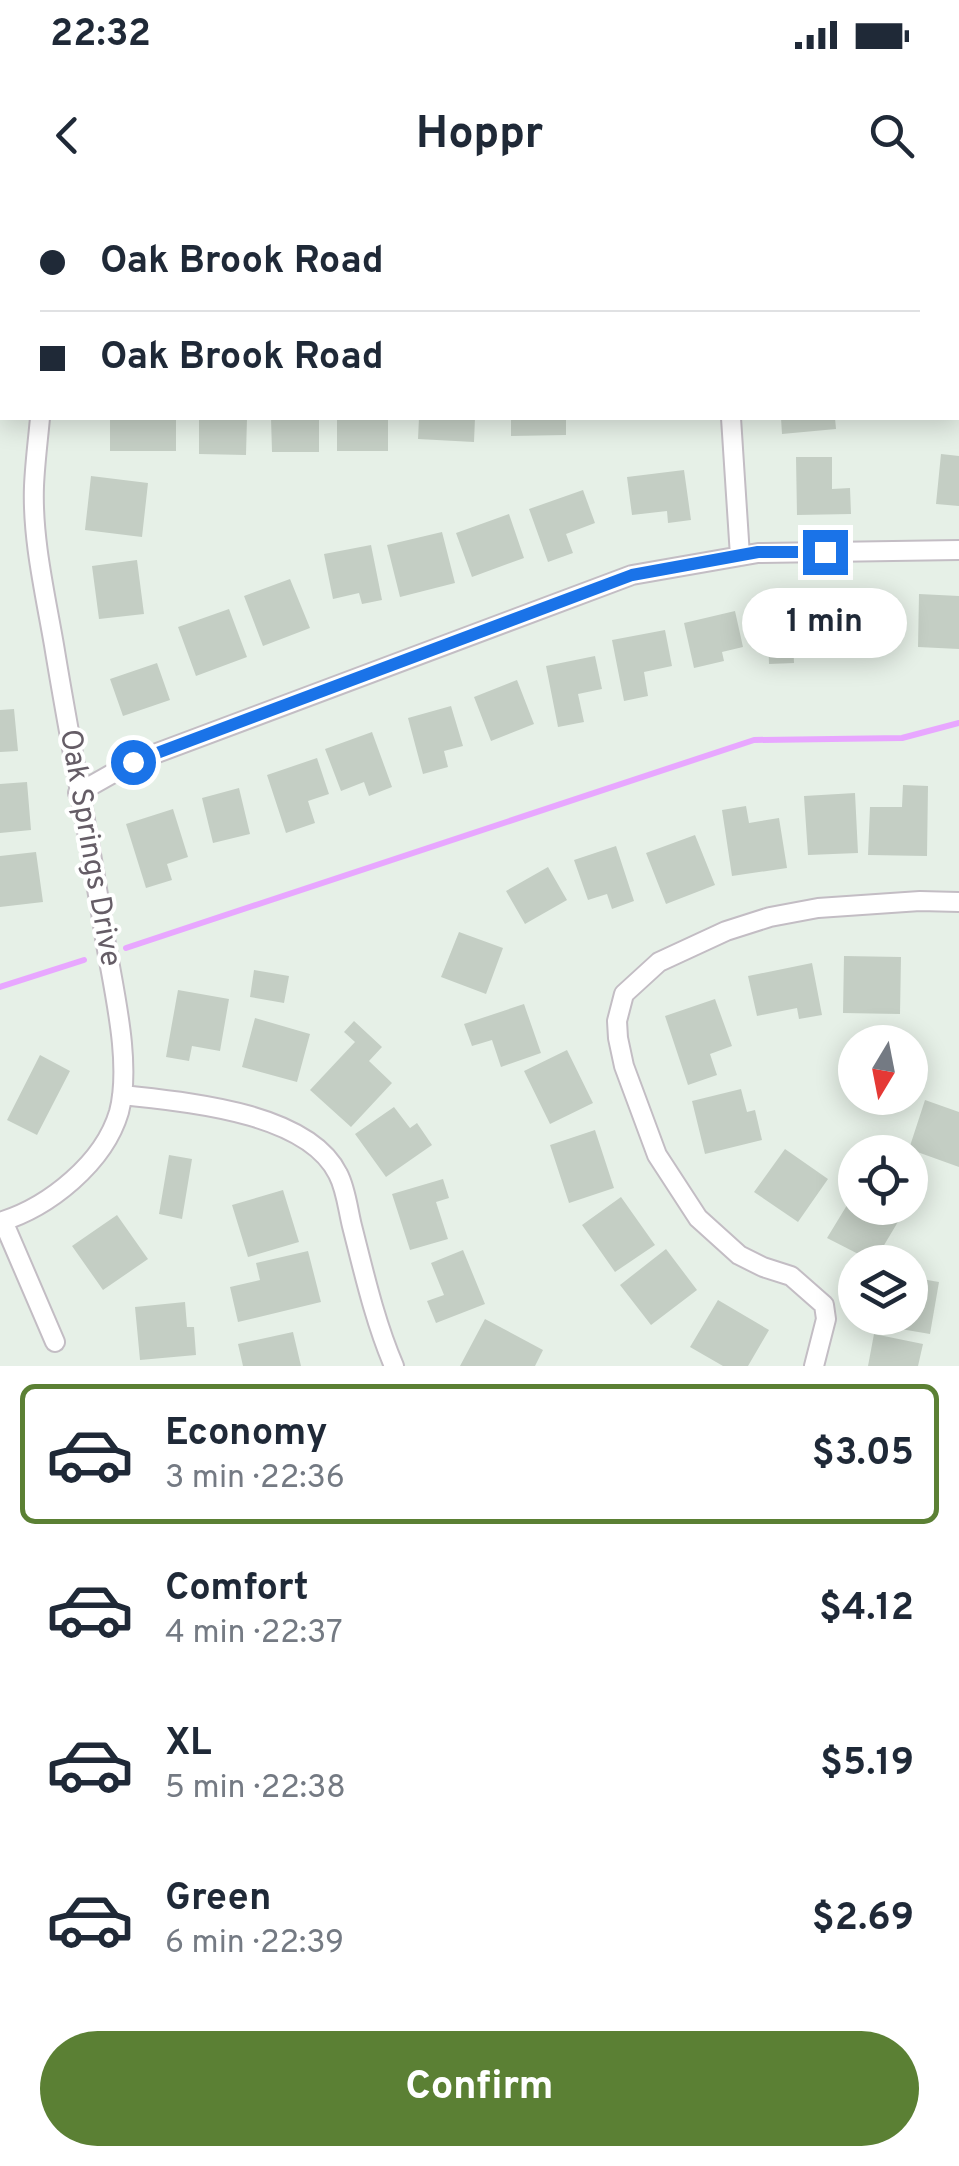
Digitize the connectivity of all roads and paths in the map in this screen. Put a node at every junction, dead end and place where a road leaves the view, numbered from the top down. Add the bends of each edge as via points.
1 (40, 420) edge
2 (731, 420) edge
3 (959, 550) edge
4 (740, 556) junction
5 (78, 793) junction
6 (959, 902) edge
7 (122, 1095) junction
8 (2, 1221) edge
9 (55, 1342) dead end
10 (394, 1366) edge
11 (814, 1366) edge

1 - 5 street, Oak Springs Drive via 34,489 42,575
2 - 4 street
3 - 4 street
4 - 5 street via 632,575 133,762
5 - 7 street, Oak Springs Drive via 117,1012
6 - 11 street via 818,908 770,917 660,962 624,994 618,1038 657,1155 698,1218 739,1255 791,1276 824,1305
7 - 8 street, Oak Springs Drive via 108,1138 82,1170 58,1192
7 - 10 street via 260,1120 312,1144 338,1173
8 - 9 street

